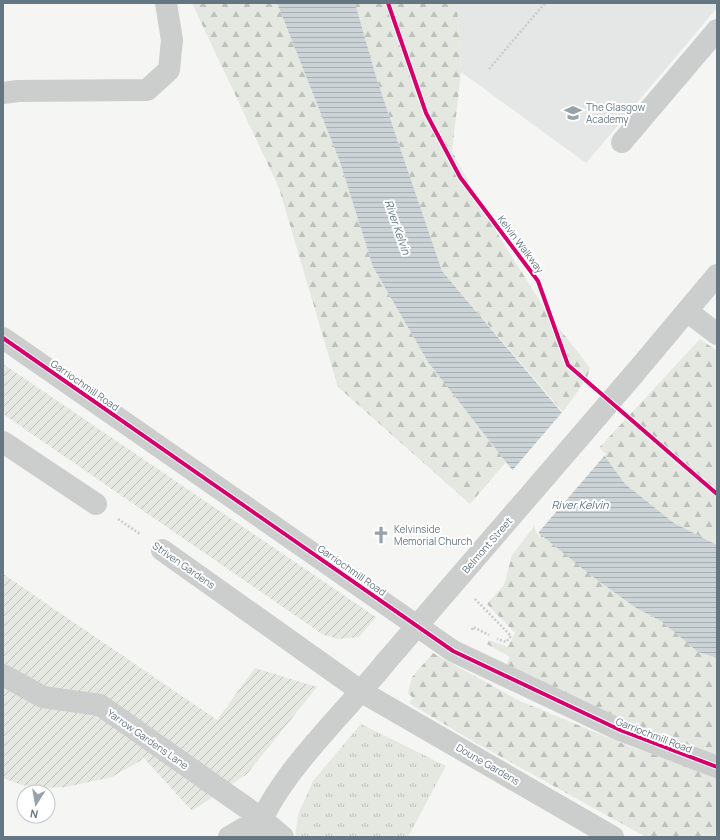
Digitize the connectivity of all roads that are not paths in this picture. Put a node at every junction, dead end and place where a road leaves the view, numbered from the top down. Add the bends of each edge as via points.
1 (166, 3) edge
2 (717, 30) edge
3 (3, 93) edge
4 (622, 142) dead end
5 (717, 275) edge
6 (687, 311) junction
7 (717, 334) edge
8 (3, 338) edge
9 (3, 442) edge
10 (96, 504) road end
11 (162, 550) road end
12 (3, 675) edge
13 (362, 692) junction
14 (717, 767) edge
15 (258, 828) edge
16 (229, 837) edge
17 (283, 837) edge
18 (613, 837) edge

1 - 3 street via 172,40 169,70 147,90
2 - 4 street
5 - 6 street, Belmont Street
6 - 7 street
6 - 13 street, Belmont Street, bridge
8 - 14 street, Garriochmill Road via 453,651 620,730
9 - 10 street
11 - 13 street, Striven Gardens
12 - 15 street, Yarrow Gardens Lane via 43,697 100,705
13 - 15 street, Belmont Street via 300,762
13 - 18 street, Doune Gardens
15 - 16 street
15 - 17 street, Yarrow Gardens Lane

